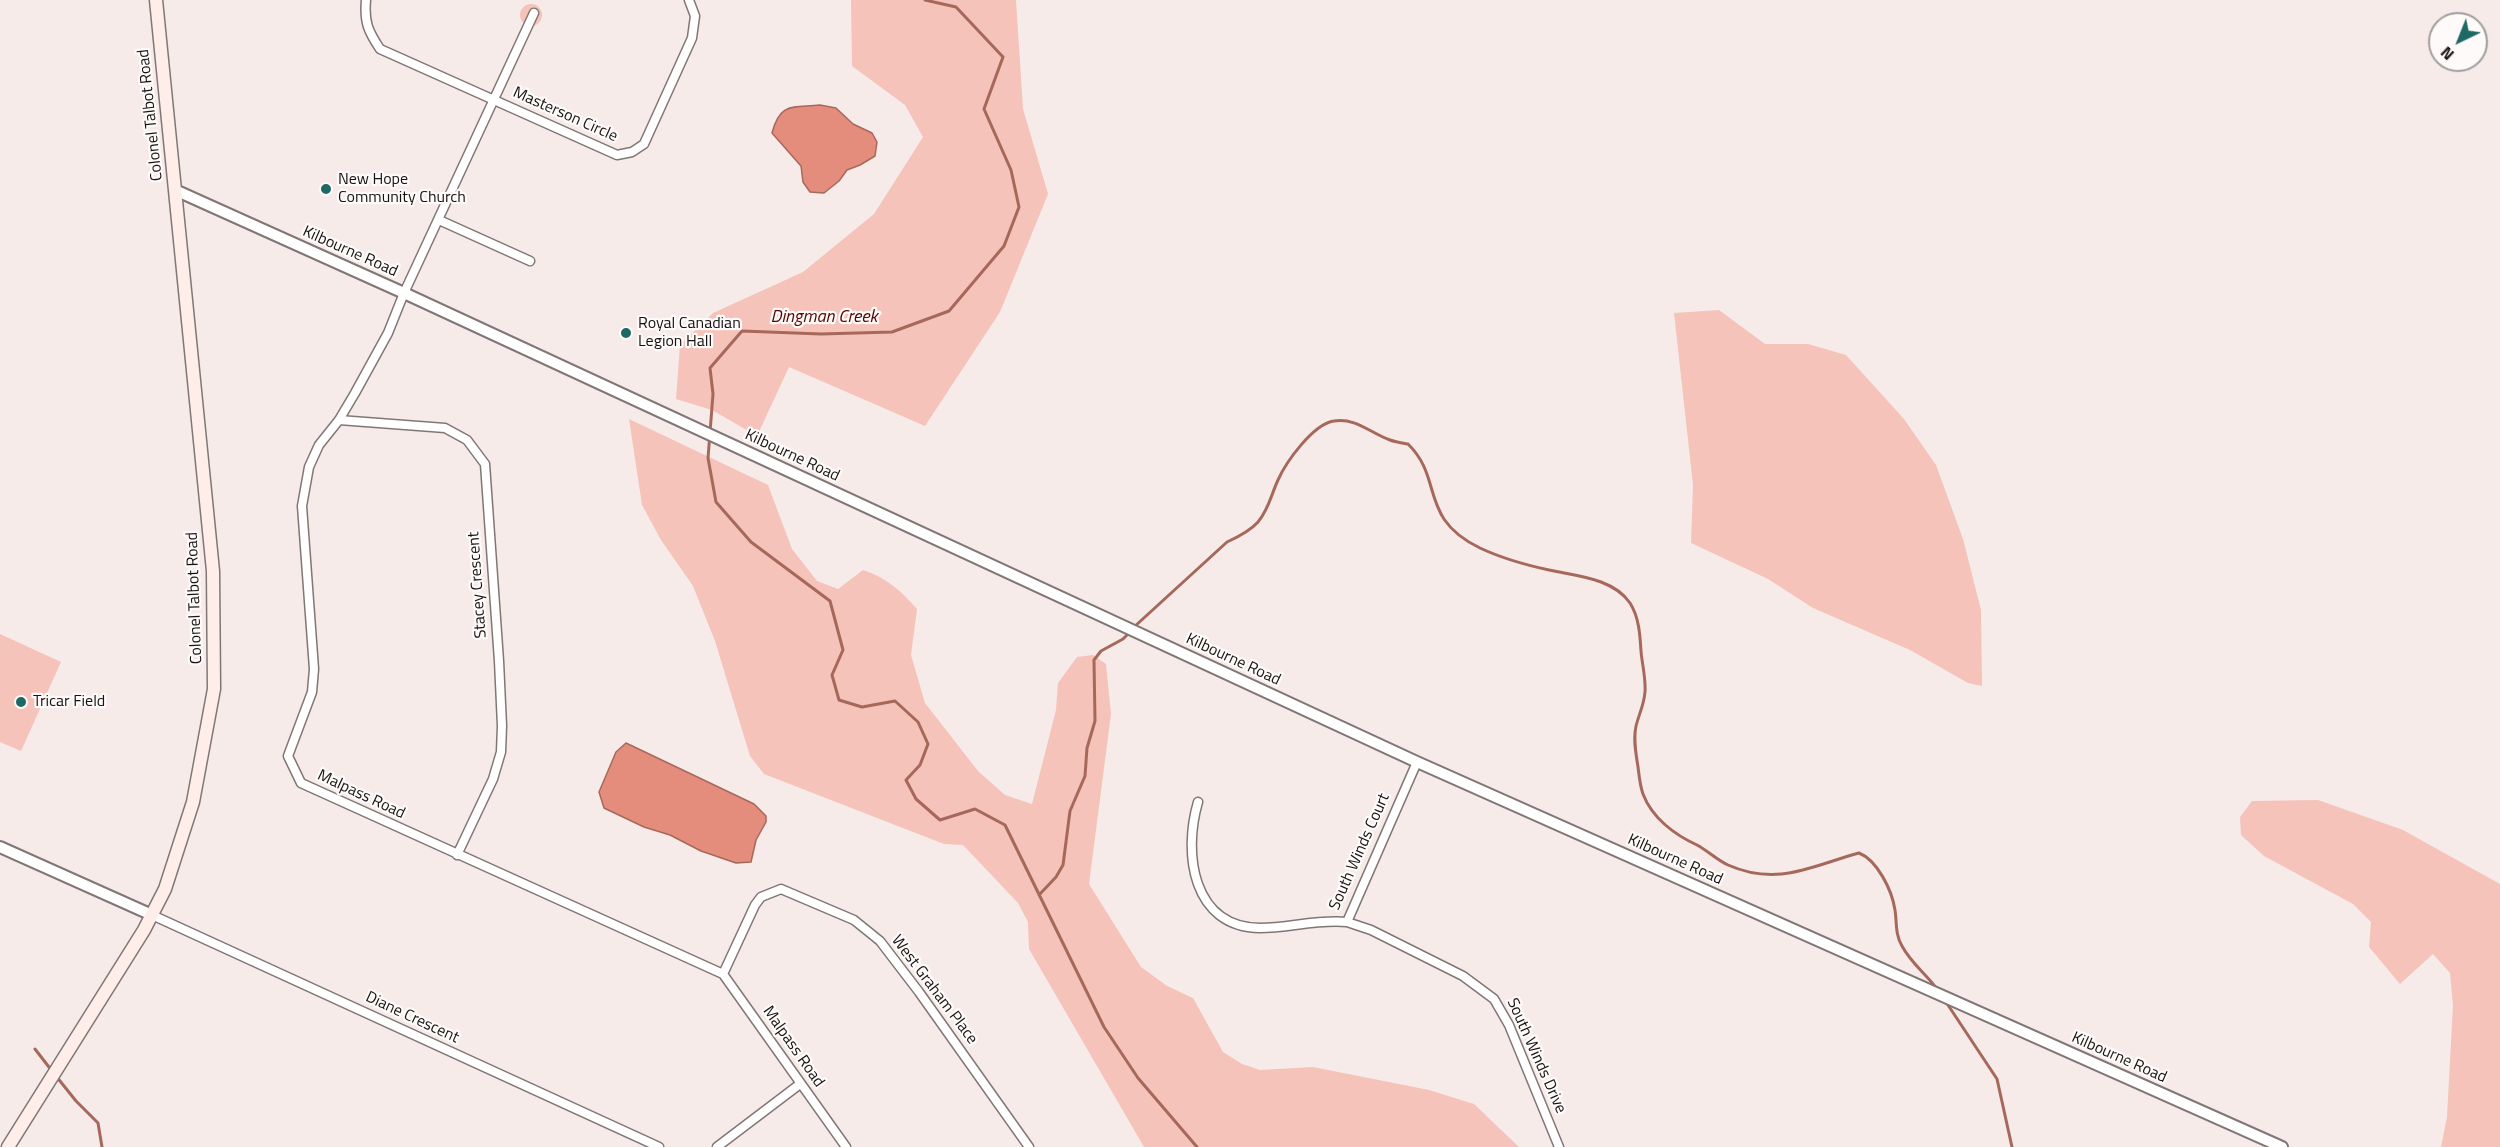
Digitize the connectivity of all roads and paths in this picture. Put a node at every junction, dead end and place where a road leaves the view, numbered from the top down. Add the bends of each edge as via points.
1 (156, 0) edge
2 (366, 0) edge
3 (689, 0) edge
4 (534, 13) dead end
5 (493, 100) junction
6 (175, 190) junction
7 (439, 220) junction
8 (530, 261) dead end
9 (404, 293) junction
10 (339, 420) junction
11 (1417, 762) junction
12 (1198, 802) dead end
13 (0, 847) edge
14 (457, 855) junction
15 (152, 915) junction
16 (1347, 922) junction
17 (723, 974) junction
18 (800, 1084) junction
19 (8, 1147) edge
20 (659, 1147) edge
21 (717, 1147) edge
22 (846, 1147) edge
23 (1029, 1147) edge
24 (1559, 1147) edge
25 (2282, 1147) edge

1 - 6 main road, Colonel Talbot Road
2 - 5 street, Masterson Circle via 368,31 380,49
3 - 5 street, Masterson Circle via 695,16 692,38 644,144 632,152 617,155
4 - 5 street, Malpass Road
5 - 7 street, Malpass Road
6 - 9 street, Kilbourne Road
6 - 15 main road, Colonel Talbot Road via 213,571 215,662 214,689 193,802 165,889
7 - 8 street
7 - 9 street, Malpass Road
9 - 10 street, Malpass Road via 388,333
9 - 11 street, Kilbourne Road
10 - 14 street, Malpass Road via 315,452 302,506 314,669 312,692 288,756 301,783
10 - 14 street, Stacey Crescent via 445,428 467,440 485,464 499,661 501,752 493,779
11 - 16 street, South Winds Court
11 - 25 street, Kilbourne Road
12 - 16 street, South Winds Court via 1190,842 1194,876 1207,905 1235,923 1259,928 1330,920
13 - 15 street
14 - 17 street, Malpass Road
15 - 19 main road, Colonel Talbot Road
15 - 20 street, Diane Crescent
16 - 24 street, South Winds Drive via 1463,976 1494,999 1509,1025
17 - 18 street, Malpass Road
17 - 23 street, West Graham Place via 761,897 781,889 854,920 880,941
18 - 21 street
18 - 22 street, Malpass Road

